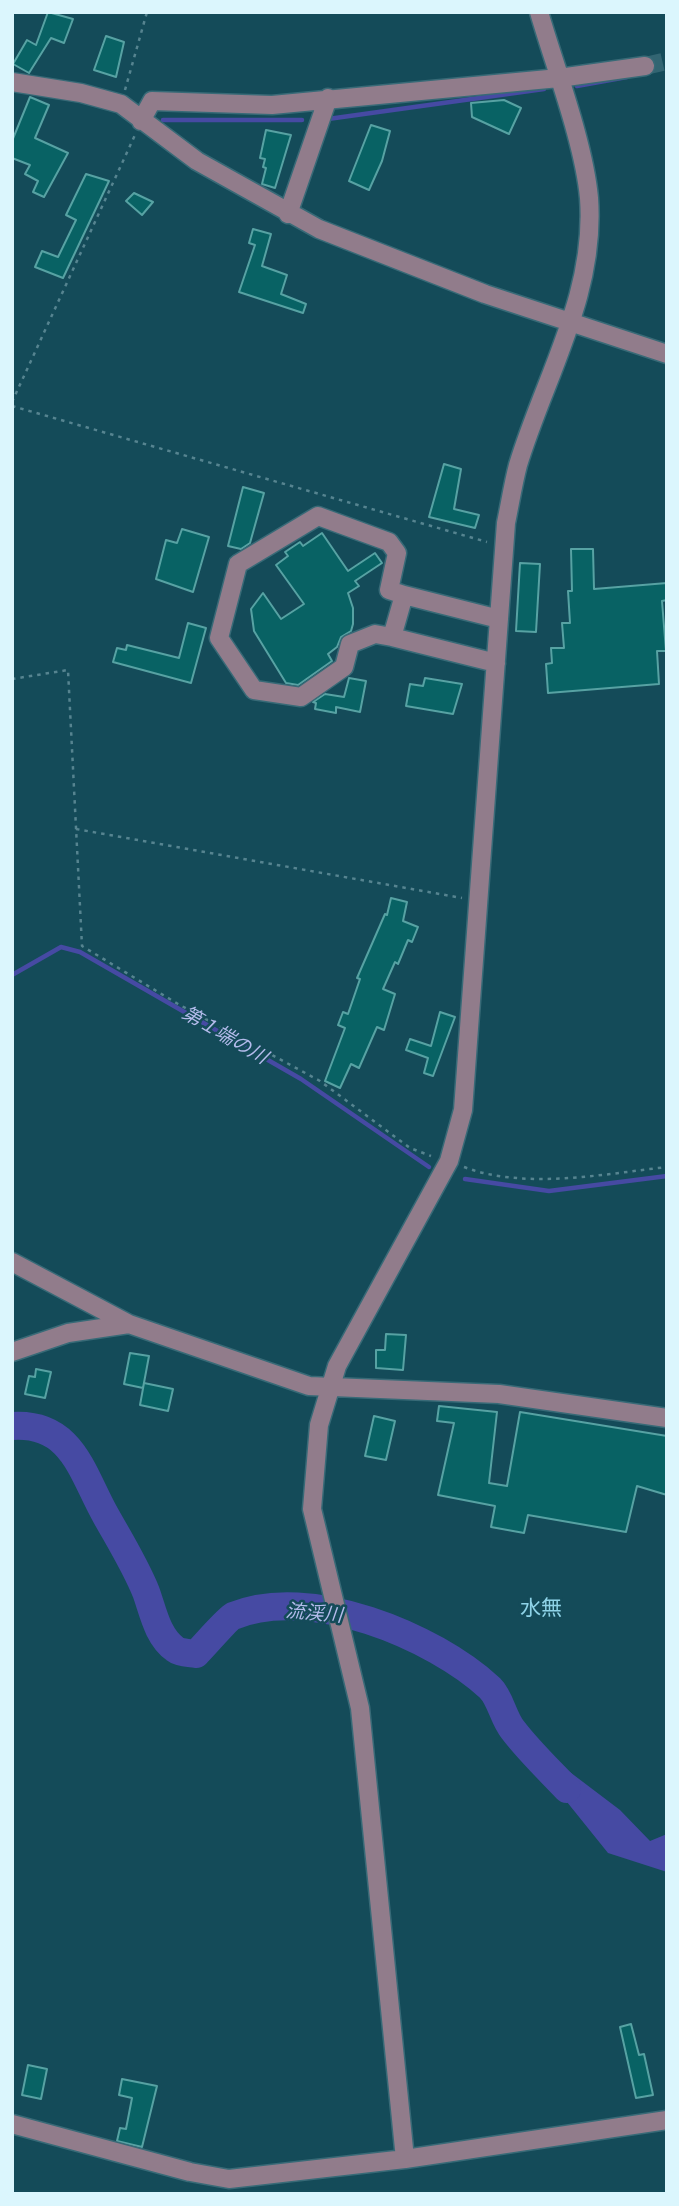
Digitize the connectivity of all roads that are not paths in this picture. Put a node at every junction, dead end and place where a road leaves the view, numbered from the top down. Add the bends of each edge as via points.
1 (539, 12) edge
2 (645, 66) tunnel mouth
3 (559, 78) junction
4 (12, 82) edge
5 (328, 98) junction
6 (141, 121) junction
7 (288, 214) junction
8 (572, 325) junction
9 (667, 354) edge
10 (404, 595) junction
11 (499, 619) junction
12 (393, 637) junction
13 (496, 663) junction
14 (12, 1262) edge
15 (130, 1324) junction
16 (12, 1352) edge
17 (331, 1387) junction
18 (667, 1418) edge
19 (667, 2120) edge
20 (12, 2124) edge
21 (405, 2159) junction

1 - 3 street
2 - 3 street
3 - 5 street
3 - 8 street via 589,197 587,257
4 - 6 street via 121,104
5 - 6 street via 272,104 152,101
5 - 7 street
6 - 7 street via 197,161
7 - 8 street
8 - 9 street
8 - 11 street via 518,466 506,523
10 - 11 street
10 - 12 street
10 - 12 street via 389,590 397,553 389,542 318,516 238,564 219,638 254,690 301,698 344,667 350,644 375,634
11 - 13 street
12 - 13 street
13 - 17 street via 463,1110 449,1161 337,1366
14 - 15 street
15 - 16 street via 68,1333
15 - 17 street via 309,1386
17 - 18 street via 499,1394
17 - 21 street via 319,1425 313,1509 353,1672 370,1792
19 - 21 street
20 - 21 street via 209,2177 256,2178

